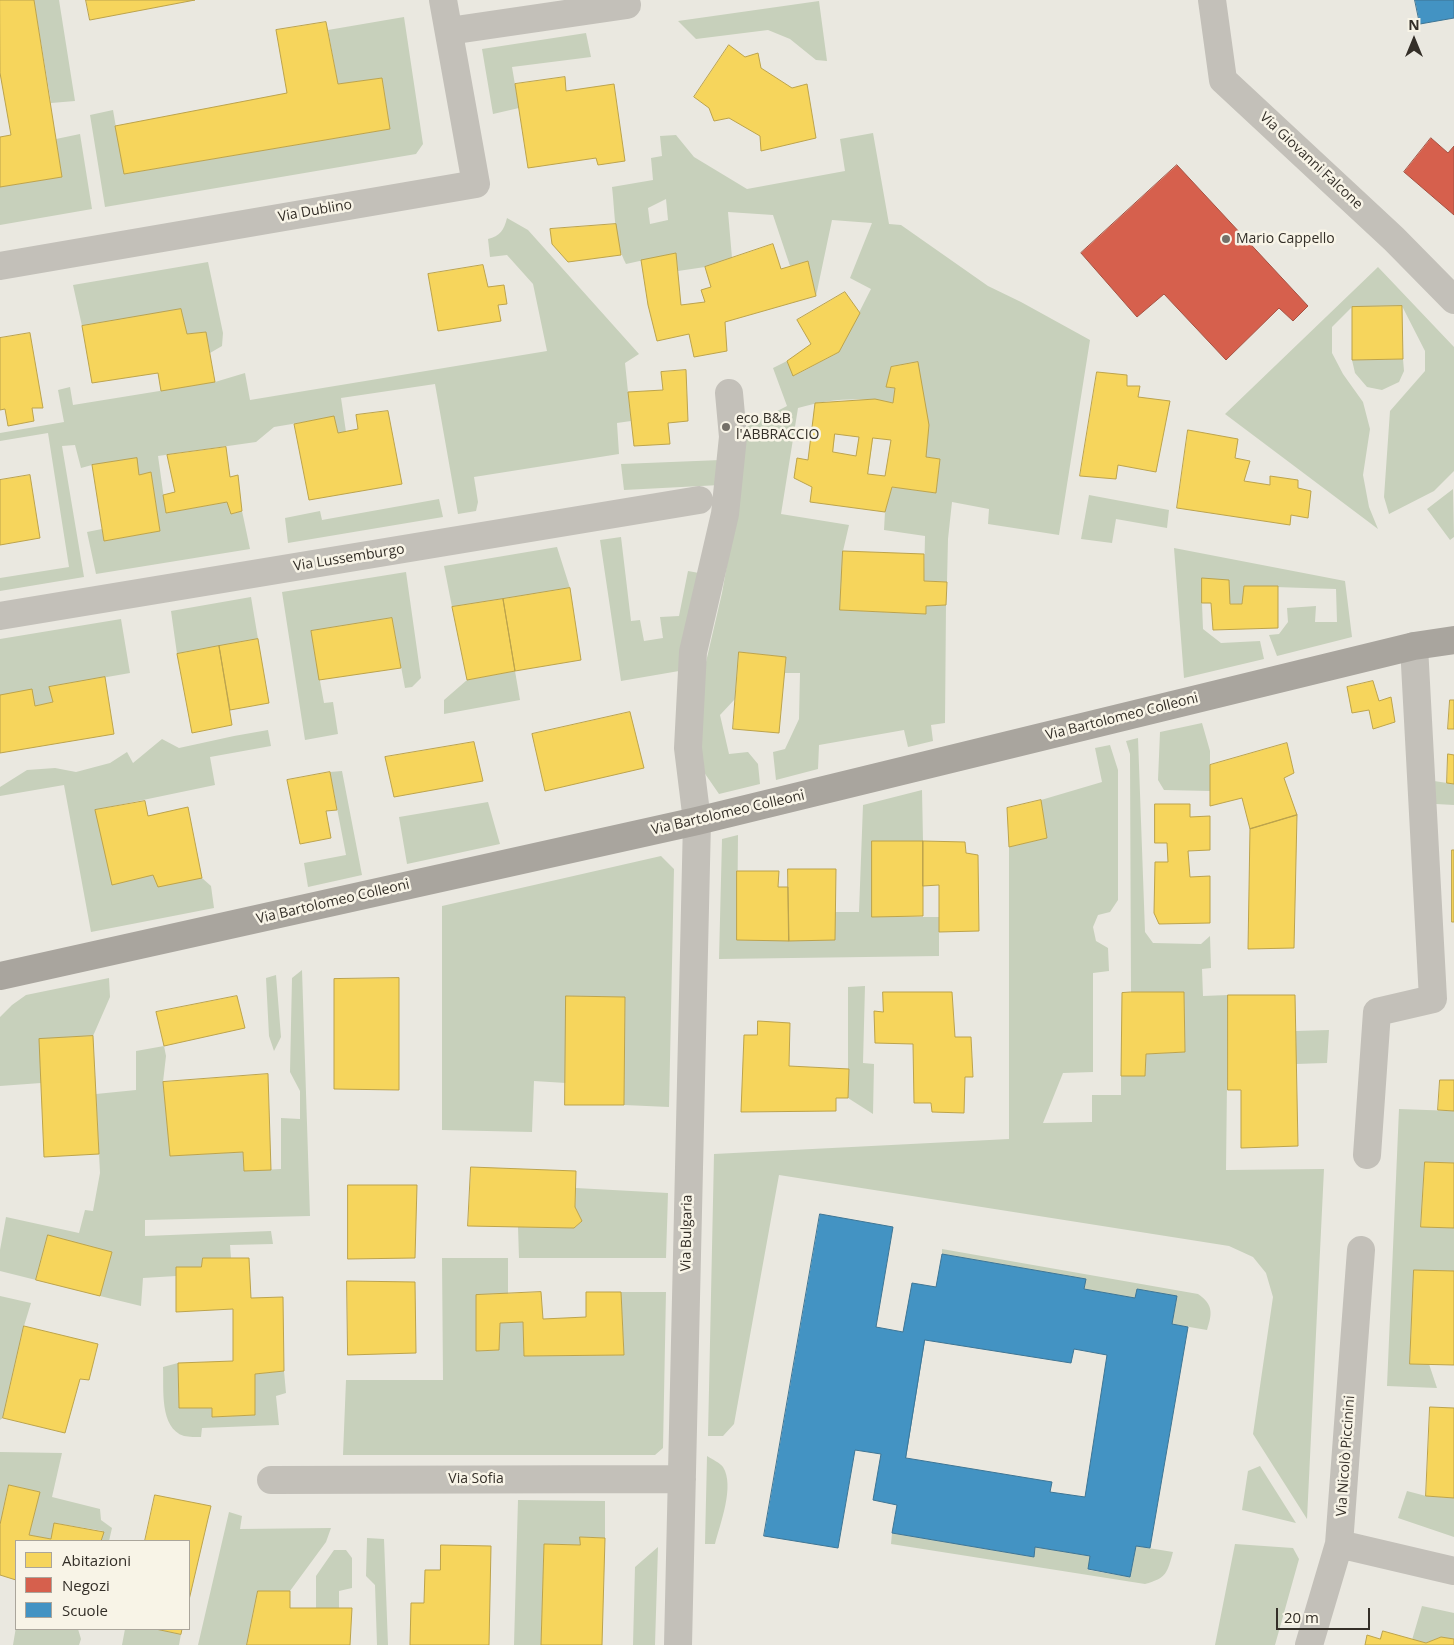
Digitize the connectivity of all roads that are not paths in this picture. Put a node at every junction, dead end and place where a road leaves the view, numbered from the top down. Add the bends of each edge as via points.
1 (443, 0) edge
2 (1212, 0) edge
3 (627, 6) dead end
4 (449, 31) junction
5 (0, 266) edge
6 (1454, 300) edge
7 (729, 393) dead end
8 (699, 500) dead end
9 (0, 616) edge
10 (1454, 640) edge
11 (1414, 646) junction
12 (697, 821) junction
13 (0, 976) edge
14 (1367, 1155) dead end
15 (1361, 1250) dead end
16 (682, 1479) junction
17 (271, 1480) dead end
18 (1339, 1544) junction
19 (1454, 1571) edge
20 (678, 1645) edge
21 (1309, 1645) edge

1 - 4 street, Via Dublino
2 - 6 street, Via Giovanni Falcone via 1223,80 1394,239
3 - 4 street
4 - 5 street, Via Dublino via 476,184
7 - 12 street, Via Bulgaria via 733,437 725,514 693,652 688,748
8 - 9 street, Via Lussemburgo
10 - 11 main road, Via Bartolomeo Colleoni
11 - 12 main road, Via Bartolomeo Colleoni
11 - 14 street via 1433,1000 1377,1012
12 - 13 main road, Via Bartolomeo Colleoni
12 - 16 street, Via Bulgaria
15 - 18 street, Via Nicolò Piccinini
16 - 17 street, Via Sofia
16 - 20 street, Via Bulgaria
18 - 19 street
18 - 21 street, Via Nicolò Piccinini

